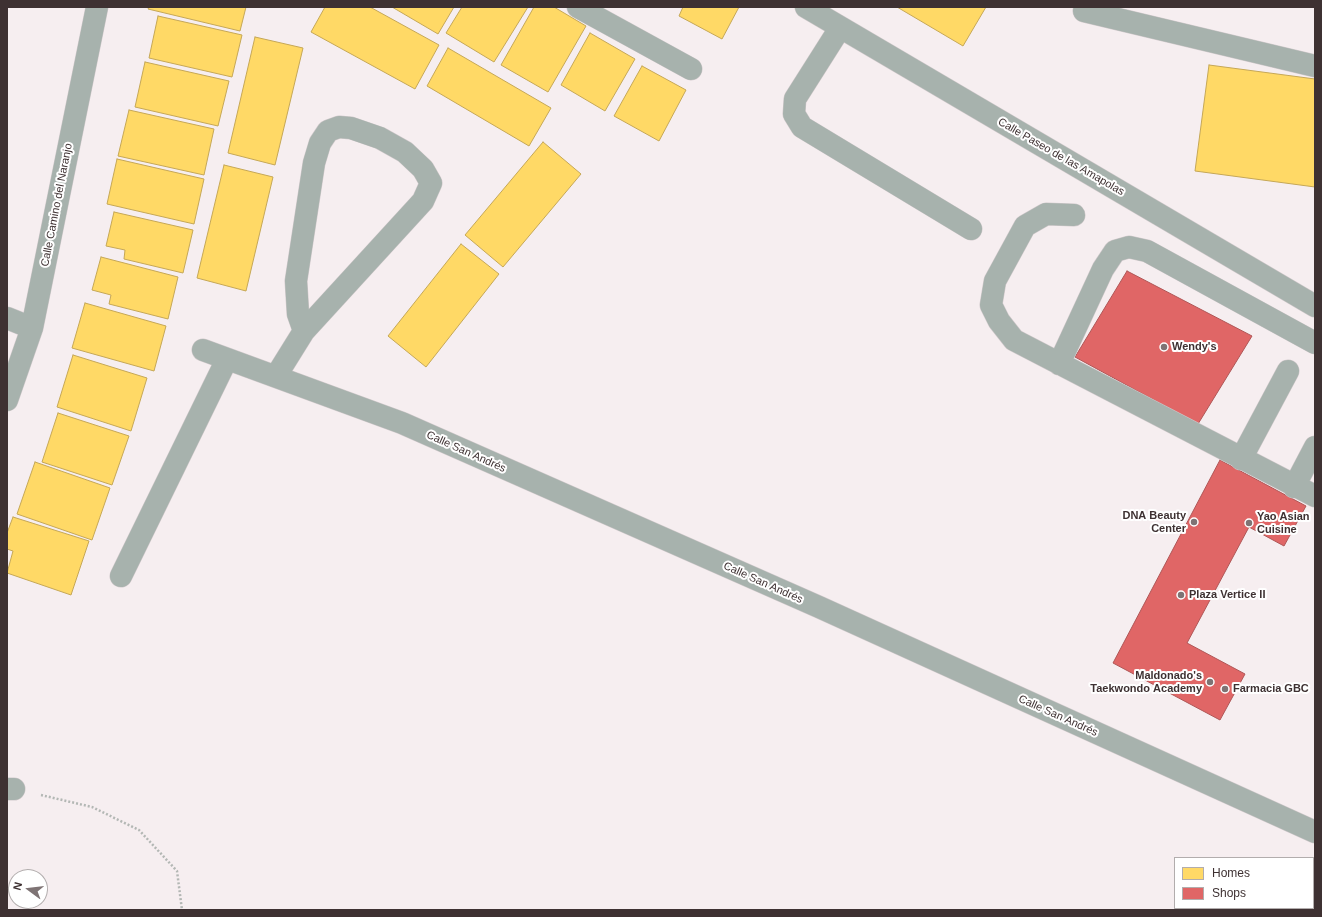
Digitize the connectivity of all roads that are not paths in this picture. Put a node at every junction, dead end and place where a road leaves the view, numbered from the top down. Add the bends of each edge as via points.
1 (97, 7) edge
2 (578, 7) edge
3 (806, 7) edge
4 (1084, 11) dead end
5 (840, 28) junction
6 (1315, 66) edge
7 (691, 69) dead end
8 (1074, 215) dead end
9 (971, 229) dead end
10 (1315, 306) edge
11 (7, 318) edge
12 (32, 328) junction
13 (304, 331) junction
14 (1315, 343) edge
15 (204, 350) dead end
16 (227, 359) junction
17 (1059, 364) junction
18 (1288, 371) dead end
19 (276, 376) junction
20 (7, 400) edge
21 (1315, 447) edge
22 (1241, 459) junction
23 (1294, 486) junction
24 (1315, 496) edge
25 (121, 576) dead end
26 (1315, 832) edge

1 - 12 street, Calle Camino del Naranjo
2 - 7 street
3 - 5 street, Calle Paseo de las Amapolas
4 - 6 street
5 - 9 street via 795,98 794,114 802,127
5 - 10 street, Calle Paseo de las Amapolas
8 - 17 street via 1046,214 1025,226 995,281 991,305 999,321 1014,340
11 - 12 street
12 - 20 street, Calle Camino del Naranjo
13 - 13 street via 423,201 431,183 423,169 405,152 380,138 351,128 339,127 328,131 320,143 314,163 296,281 298,314
13 - 19 street
14 - 17 street via 1147,251 1129,247 1115,251 1104,269
15 - 16 street, Calle San Andrés
16 - 19 street, Calle San Andrés
16 - 25 street
17 - 22 street
18 - 22 street
19 - 26 street, Calle San Andrés via 409,426 819,607
21 - 23 street
22 - 23 street
23 - 24 street

